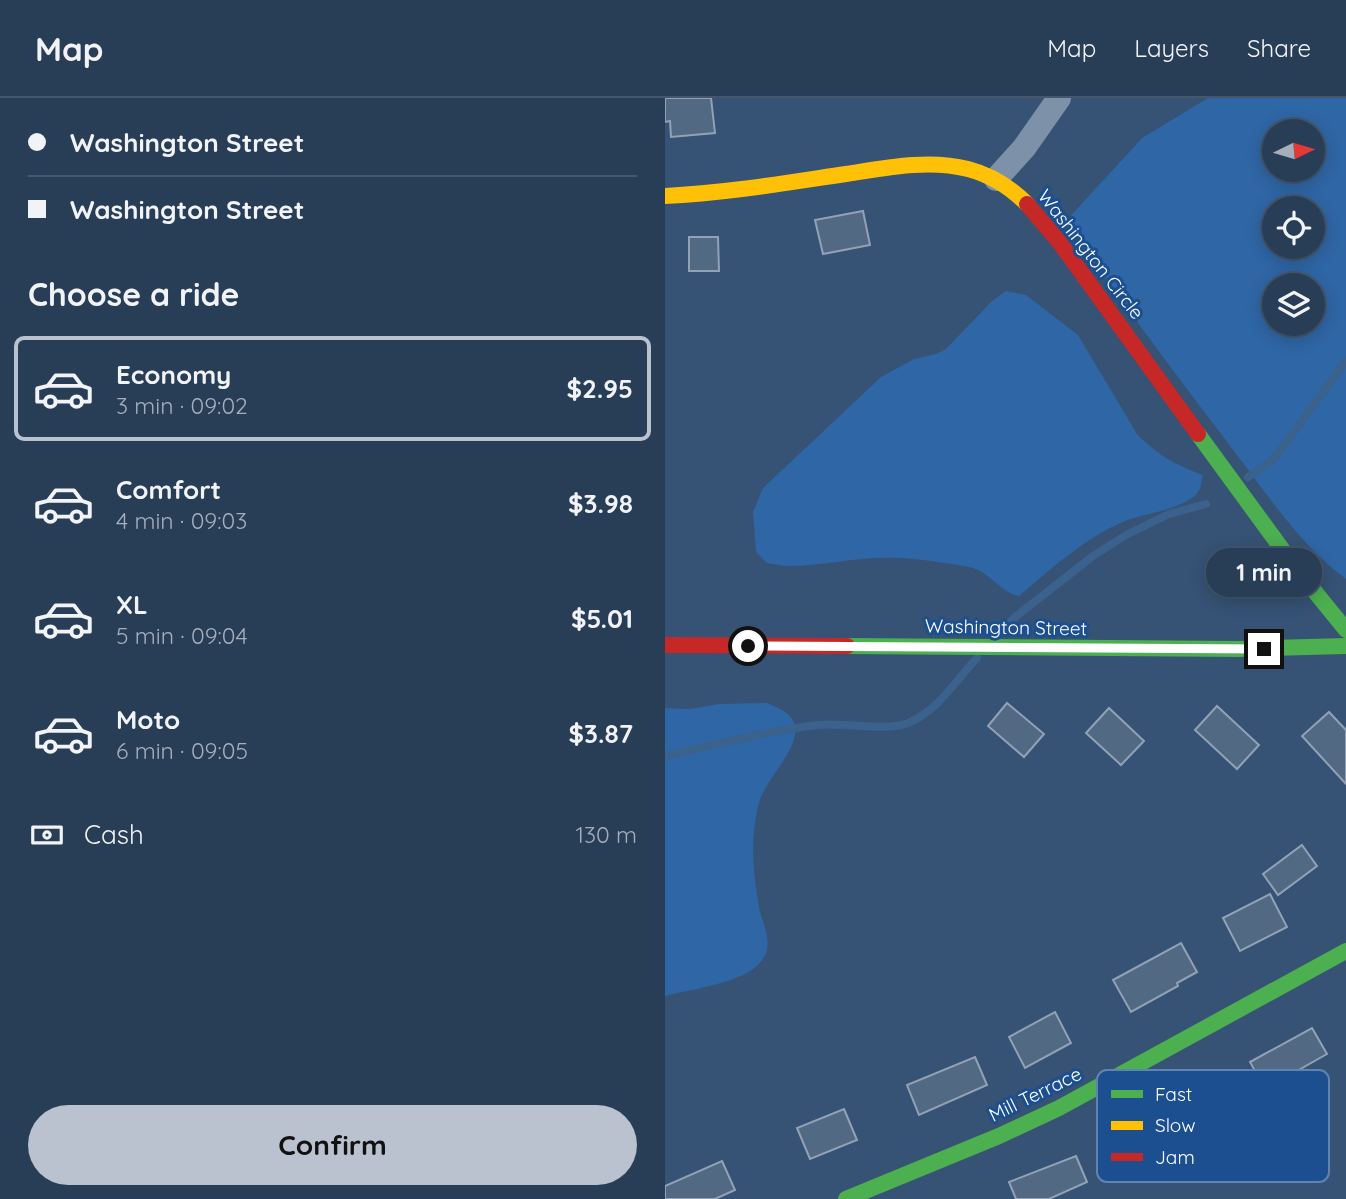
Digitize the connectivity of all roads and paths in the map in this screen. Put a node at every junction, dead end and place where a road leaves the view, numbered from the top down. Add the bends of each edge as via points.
1 (1059, 98) edge
2 (996, 179) junction
3 (665, 196) edge
4 (1346, 630) edge
5 (665, 645) edge
6 (1346, 646) edge
7 (1346, 951) edge
8 (1128, 1070) edge
9 (1097, 1087) edge
10 (846, 1199) edge

1 - 2 street
2 - 3 street, Washington Circle via 954,166 910,166
2 - 4 street, Washington Circle via 1025,201 1061,243 1290,560
5 - 6 street, Washington Street
7 - 8 street, Mill Terrace
9 - 10 street, Mill Terrace via 999,1136

